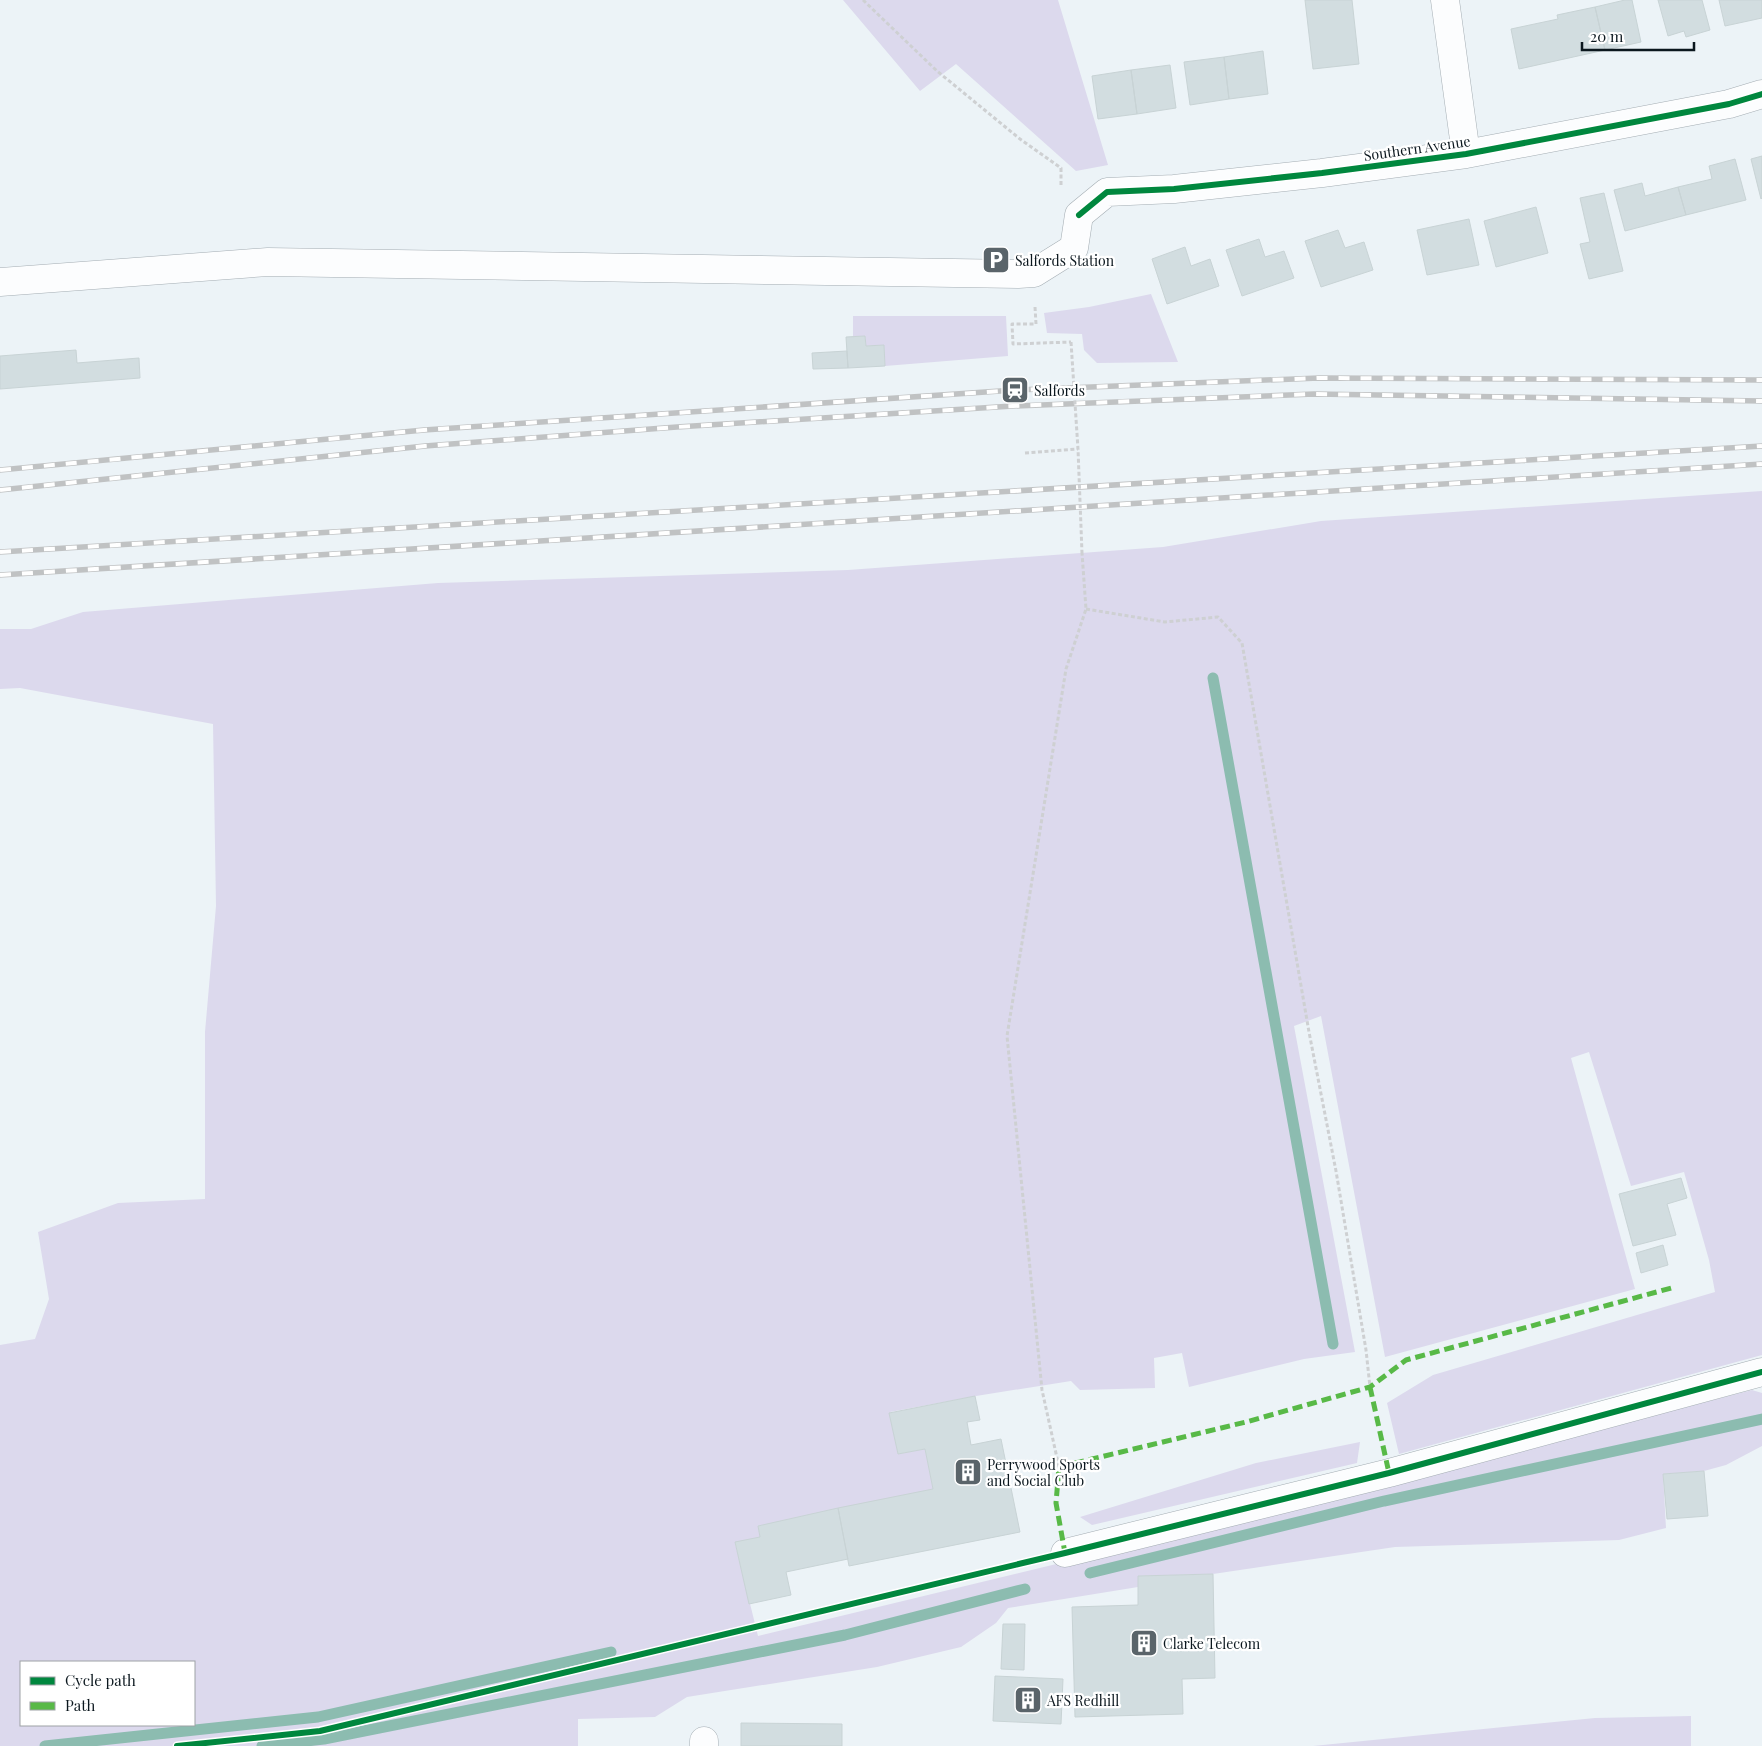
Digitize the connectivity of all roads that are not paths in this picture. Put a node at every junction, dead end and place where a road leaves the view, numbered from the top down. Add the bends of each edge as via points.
1 (1444, 0) edge
2 (1762, 94) edge
3 (1466, 154) junction
4 (0, 282) edge
5 (1762, 1372) edge
6 (1065, 1553) dead end

1 - 3 street
2 - 3 street, Southern Avenue via 1729,104
3 - 4 street, Southern Avenue via 1174,189 1107,192 1079,215 1074,248 1034,273 268,262
5 - 6 street via 1389,1473

